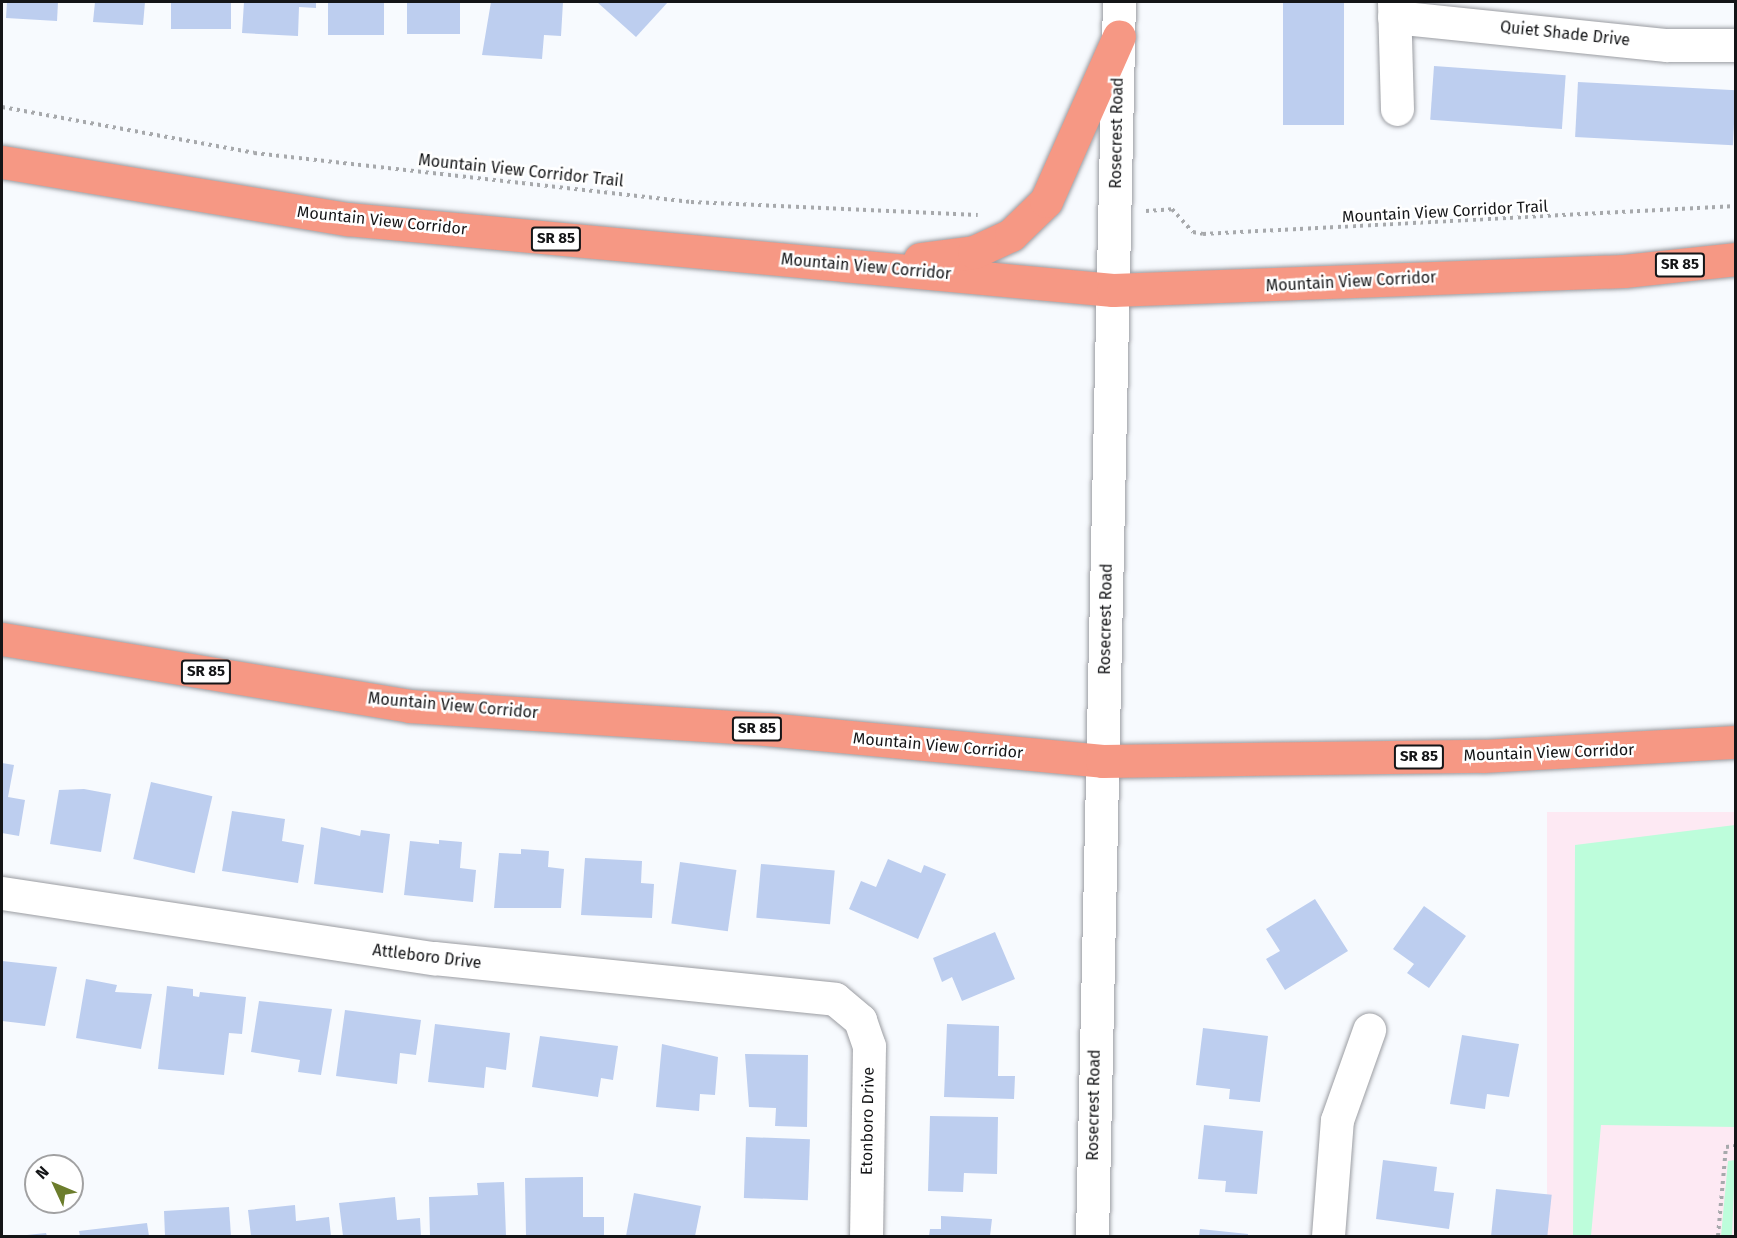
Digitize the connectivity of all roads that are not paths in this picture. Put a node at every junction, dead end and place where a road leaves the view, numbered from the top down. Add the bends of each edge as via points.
1 (1119, 2) edge
2 (1394, 9) edge
3 (1119, 36) junction
4 (1736, 45) edge
5 (1397, 109) dead end
6 (2, 162) edge
7 (1736, 259) edge
8 (866, 267) junction
9 (1113, 290) junction
10 (2, 639) edge
11 (1736, 742) edge
12 (1102, 761) junction
13 (2, 893) edge
14 (852, 1010) joint
15 (1369, 1030) dead end
16 (866, 1236) edge
17 (1092, 1236) edge
18 (1328, 1236) edge

1 - 3 street, Rosecrest Road
2 - 4 street, Quiet Shade Drive via 1667,45
2 - 5 street
3 - 8 highway via 1053,190 1011,235 974,252
3 - 9 street, Rosecrest Road
6 - 8 highway, Mountain View Corridor / SR 85 via 347,219
7 - 9 highway, Mountain View Corridor / SR 85 via 1624,272
8 - 9 highway, Mountain View Corridor / SR 85
9 - 12 street, Rosecrest Road
10 - 12 highway, Mountain View Corridor / SR 85 via 410,705 765,729
11 - 12 highway, Mountain View Corridor / SR 85 via 1483,756
12 - 17 street, Rosecrest Road
13 - 14 street, Attleboro Drive via 434,958 824,996
14 - 16 street, Etonboro Drive via 869,1047
15 - 18 street via 1337,1120

